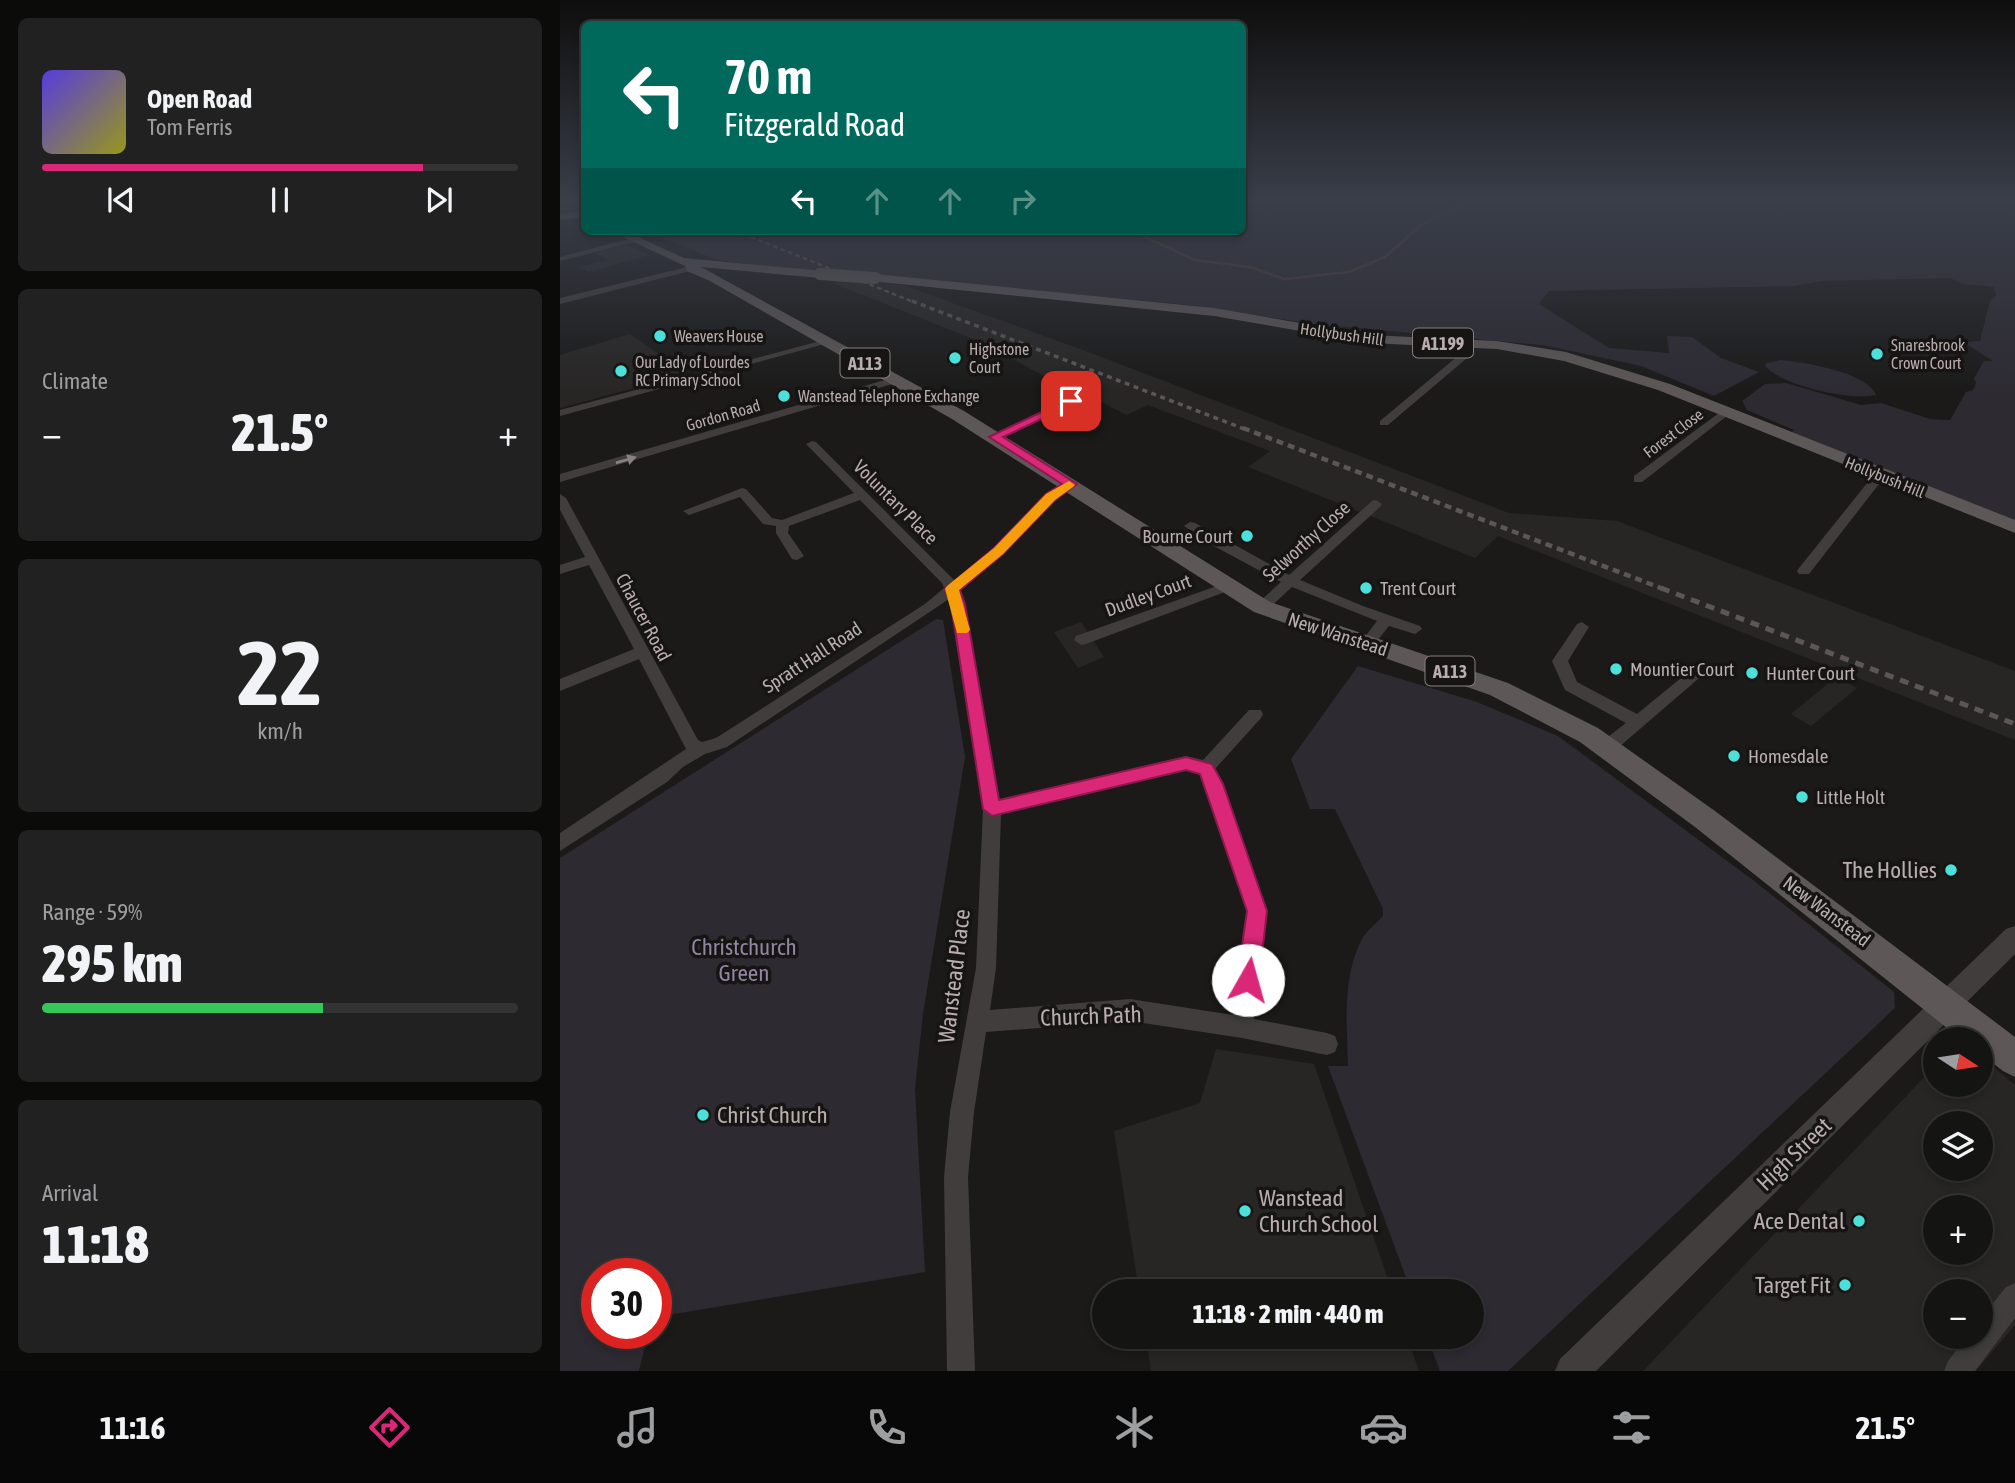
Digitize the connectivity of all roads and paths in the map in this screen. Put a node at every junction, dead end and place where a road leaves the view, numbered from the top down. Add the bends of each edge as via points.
1 (683, 266) edge
2 (697, 266) edge
3 (729, 266) edge
4 (729, 266) edge
5 (766, 269) junction
6 (560, 302) edge
7 (827, 342) junction
8 (1467, 344) junction
9 (895, 380) junction
10 (1071, 401) dead end
11 (1727, 412) junction
12 (560, 413) edge
13 (1384, 423) dead end
14 (994, 437) junction
15 (812, 444) dead end
16 (1880, 475) junction
17 (560, 478) edge
18 (1638, 479) dead end
19 (1070, 484) junction
20 (862, 495) junction
21 (560, 498) edge
22 (1376, 504) dead end
23 (689, 511) dead end
24 (783, 524) junction
25 (1190, 526) dead end
26 (2015, 527) edge
27 (797, 556) dead end
28 (592, 559) junction
29 (560, 570) edge
30 (1804, 571) dead end
31 (1292, 579) junction
32 (1228, 586) junction
33 (952, 589) junction
34 (1262, 607) junction
35 (1386, 620) junction
36 (1582, 627) dead end
37 (1415, 629) dead end
38 (1081, 640) dead end
39 (1368, 642) junction
40 (641, 652) junction
41 (1697, 673) dead end
42 (560, 685) edge
43 (1255, 714) dead end
44 (1638, 722) junction
45 (1606, 748) junction
46 (700, 749) junction
47 (1206, 768) junction
48 (992, 809) junction
49 (560, 843) edge
50 (2015, 937) edge
51 (1948, 1004) junction
52 (978, 1022) junction
53 (1242, 1027) junction
54 (1327, 1044) dead end
55 (2015, 1059) edge
56 (2015, 1296) edge
57 (961, 1371) edge
58 (1572, 1371) edge
59 (1958, 1371) edge

1 - 6 street
2 - 7 main road, New Wanstead / A113
3 - 5 main road, Hollybush Hill / A1199
4 - 5 main road, Hollybush Hill / A1199
5 - 8 main road, Hollybush Hill / A1199, bridge via 1218,312 1369,340
7 - 9 main road, New Wanstead / A113
7 - 12 street
8 - 11 main road, Hollybush Hill / A1199 via 1531,349 1586,362
8 - 13 street via 1464,356
9 - 14 main road, New Wanstead / A113
17 -> 9 street, Gordon Road
10 - 14 street
11 - 16 main road, Hollybush Hill / A1199
11 - 18 street, Forest Close
14 - 19 main road, New Wanstead / A113
15 - 20 street, Voluntary Place
16 - 26 main road, Hollybush Hill / A1199
16 - 30 street
19 - 32 main road, New Wanstead / A113
19 - 33 street, Spratt Hall Road
20 - 24 street
20 - 33 street, Voluntary Place
21 - 28 street, Chaucer Road
22 - 31 street, Selworthy Close
23 - 24 street via 742,492 768,522
24 - 27 street via 782,533
25 - 31 street via 1224,548
28 - 29 street
28 - 40 street, Chaucer Road
31 - 34 street, Selworthy Close
31 - 35 street
32 - 34 main road, New Wanstead / A113
32 - 38 street, Dudley Court
33 - 46 street, Spratt Hall Road via 721,743
33 - 48 street, Wanstead Place
34 - 39 main road, New Wanstead / A113
35 - 37 street
35 - 39 street
36 - 44 street via 1560,661 1571,686
39 - 45 main road, New Wanstead / A113 via 1499,689
40 - 42 street
40 - 46 street, Chaucer Road via 692,744
41 - 44 street
43 - 47 street
44 - 45 street
45 - 51 main road, New Wanstead / A113
46 - 49 street, Spratt Hall Road
47 - 48 street via 1186,763
47 - 53 street via 1257,911
48 - 52 street, Wanstead Place via 988,937
50 - 51 street, High Street
51 - 55 main road, A113
51 - 58 street, High Street
52 - 53 street, Church Path via 1130,1010
52 - 57 street, Wanstead Place via 956,1177
53 - 54 street, Church Path
56 - 59 street

